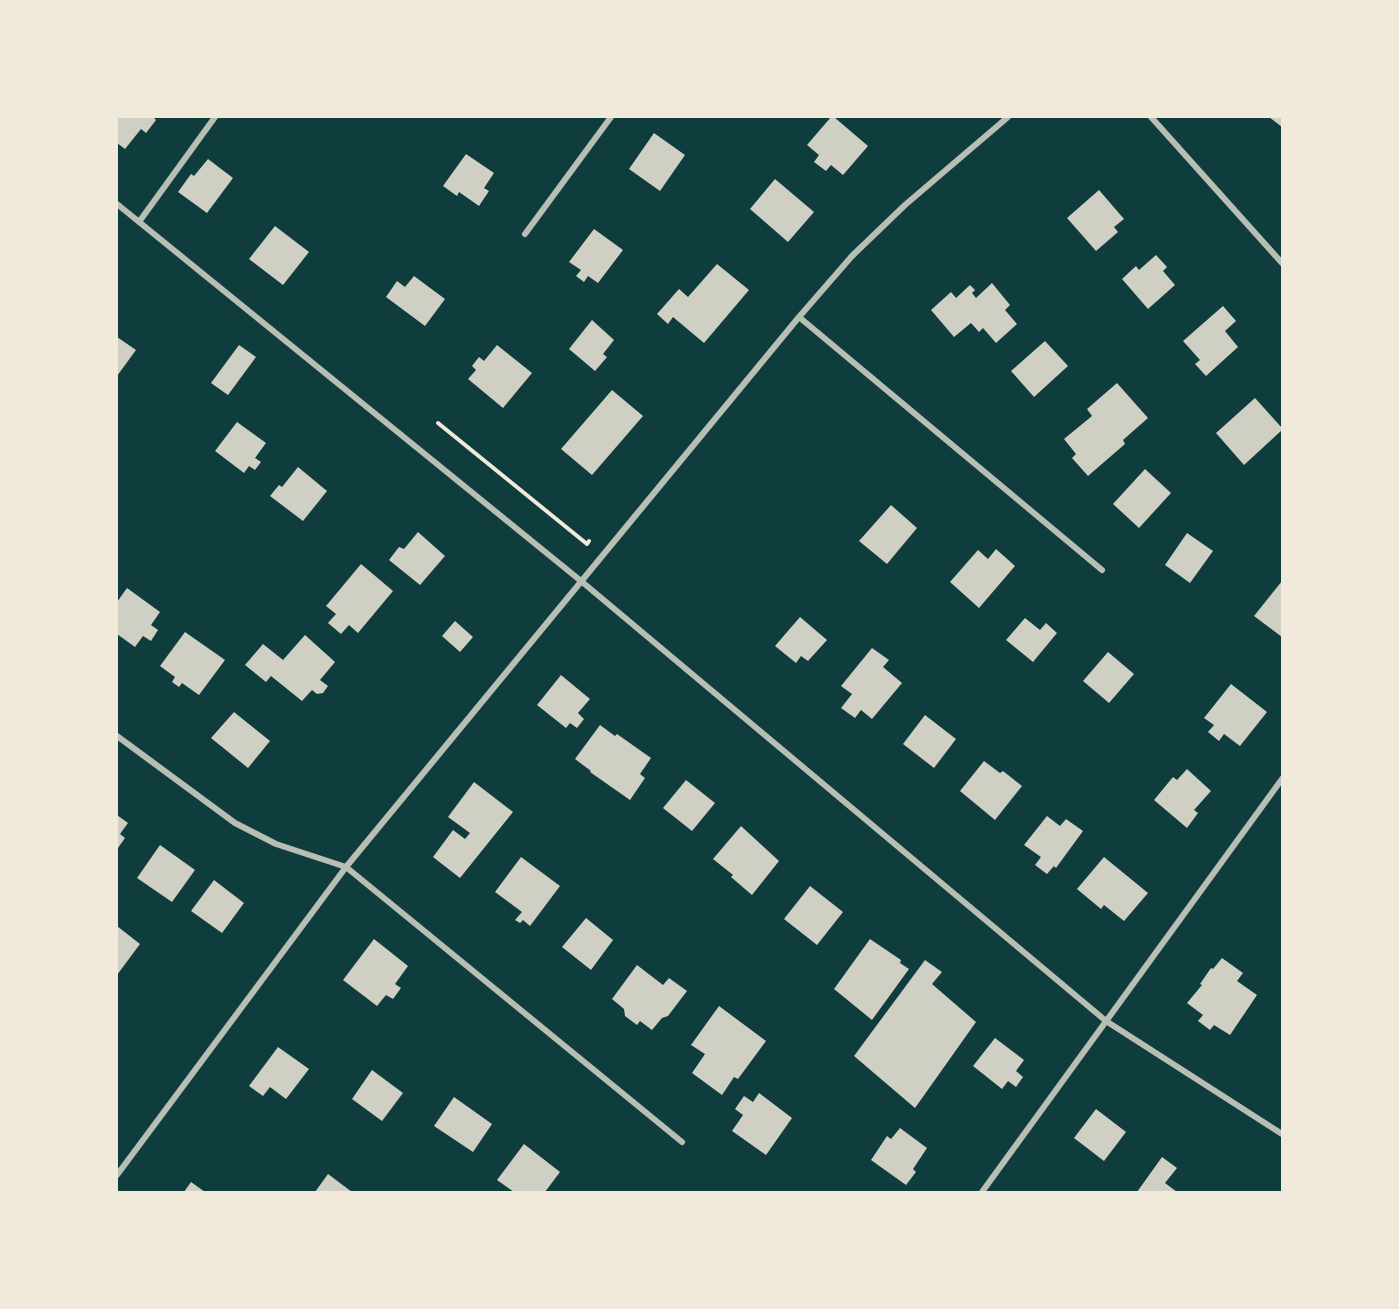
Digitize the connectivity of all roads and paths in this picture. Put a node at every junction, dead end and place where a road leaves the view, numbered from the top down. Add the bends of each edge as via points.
1 (214, 117) edge
2 (611, 117) edge
3 (1008, 117) edge
4 (1151, 117) edge
5 (117, 204) edge
6 (139, 222) junction
7 (525, 234) dead end
8 (1282, 263) edge
9 (800, 316) junction
10 (438, 423) dead end
11 (594, 535) dead end
12 (1102, 570) dead end
13 (581, 581) junction
14 (117, 736) edge
15 (1282, 779) edge
16 (346, 867) junction
17 (1106, 1021) junction
18 (1282, 1134) edge
19 (682, 1142) dead end
20 (117, 1175) edge
21 (982, 1192) edge

1 - 6 street
2 - 7 street
3 - 9 street via 905,205 852,256
4 - 8 street
5 - 6 street
6 - 13 street
9 - 12 street
9 - 13 street
10 - 11 path via 587,544
13 - 16 street
13 - 17 street
14 - 16 street via 235,823 276,844
15 - 17 street
16 - 19 street
16 - 20 street
17 - 18 street
17 - 21 street

